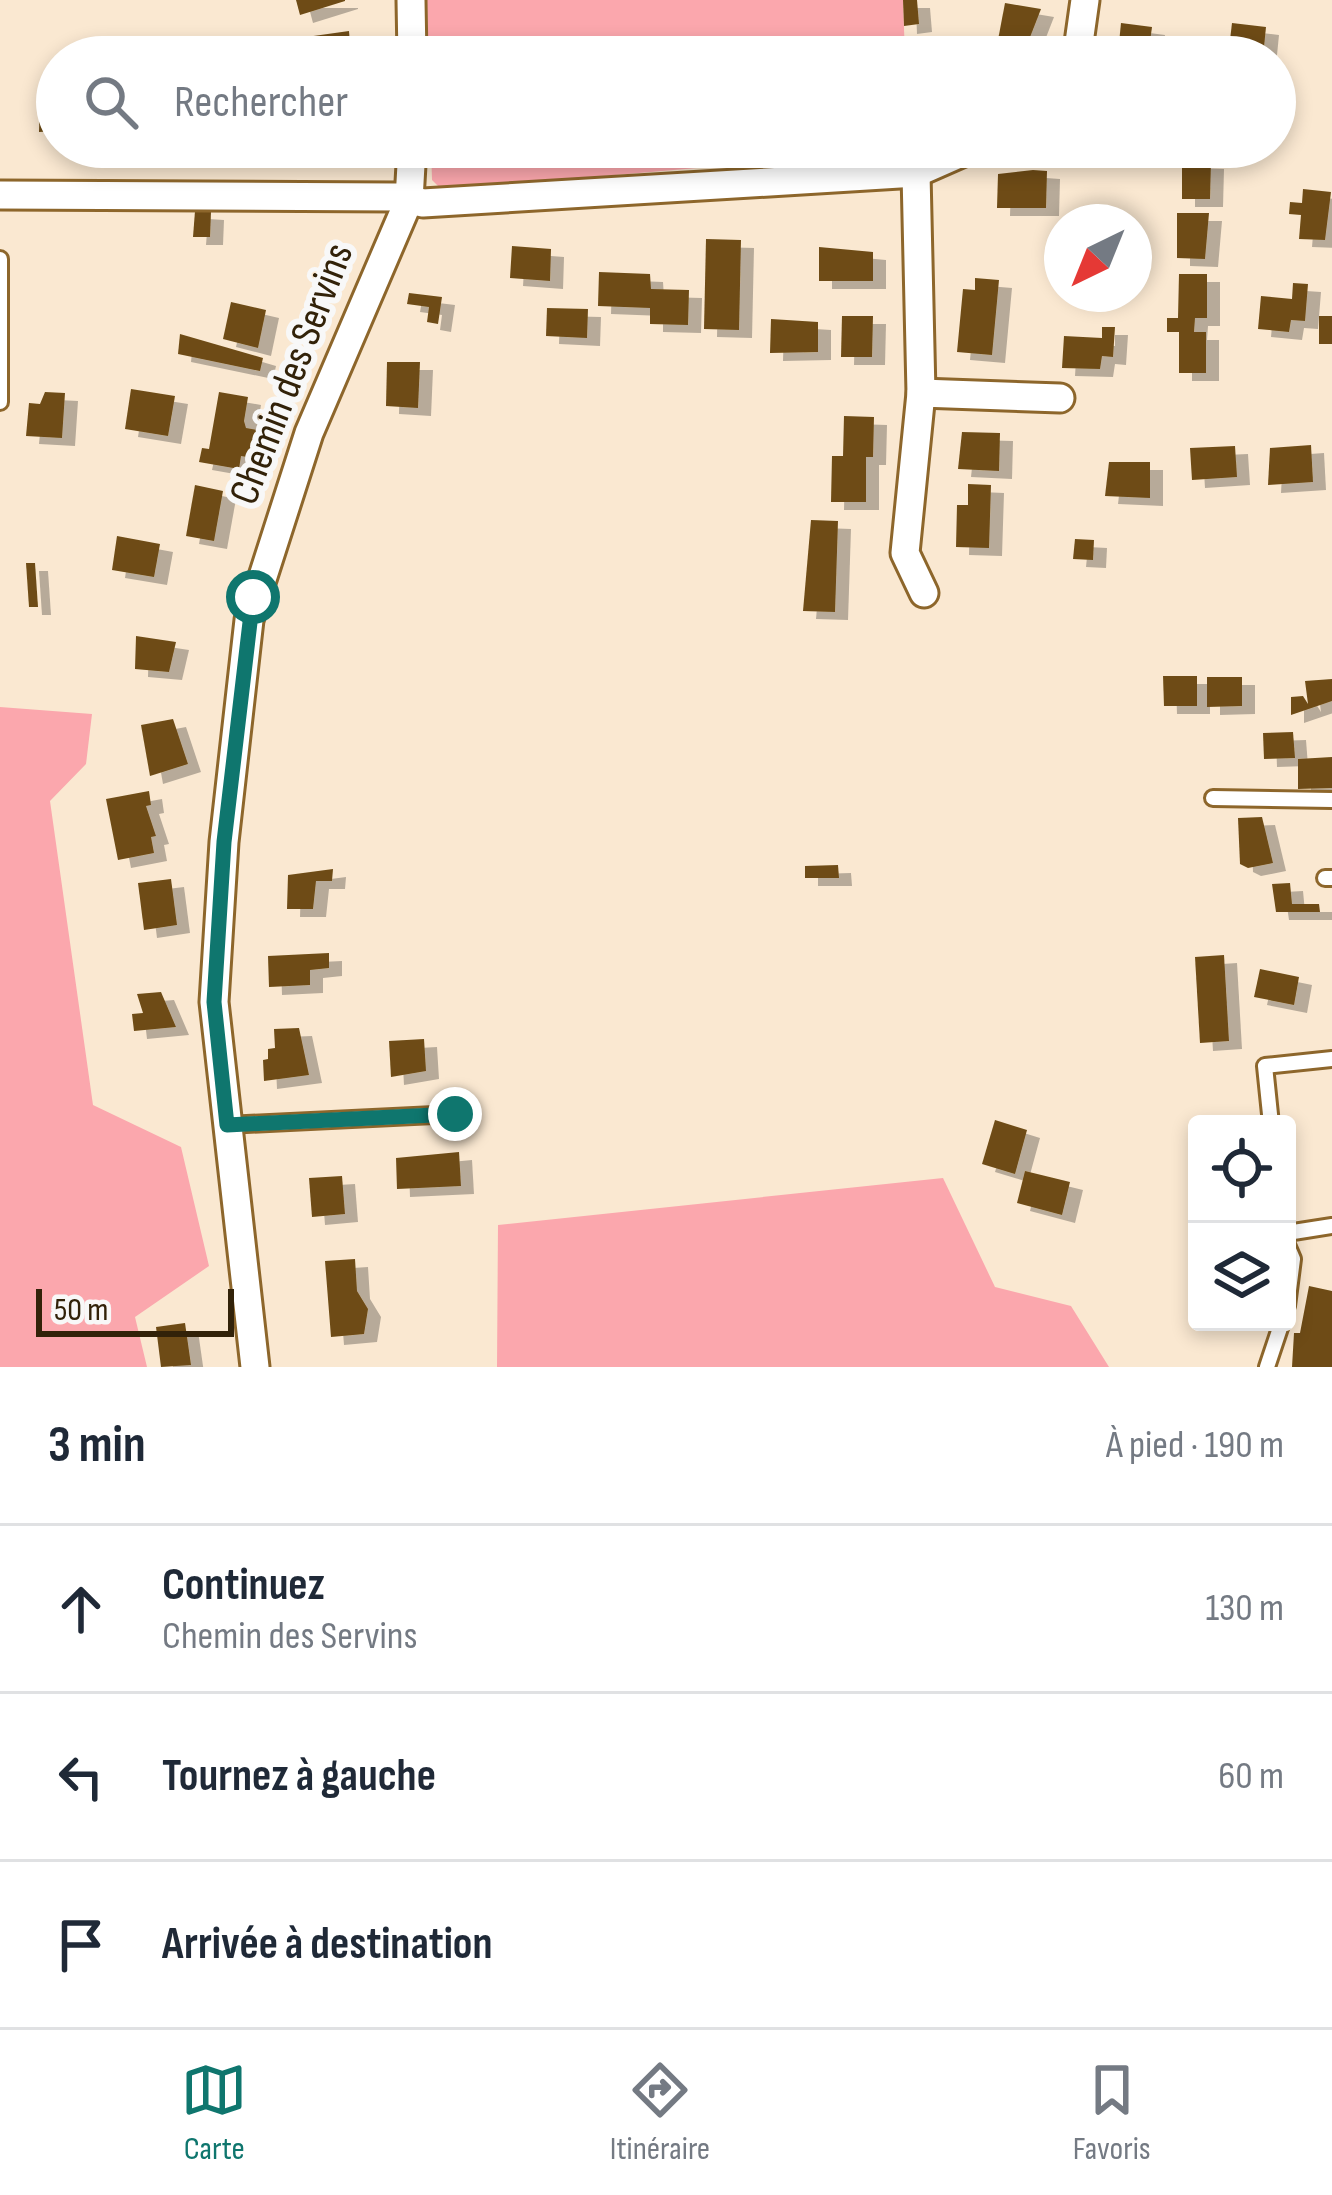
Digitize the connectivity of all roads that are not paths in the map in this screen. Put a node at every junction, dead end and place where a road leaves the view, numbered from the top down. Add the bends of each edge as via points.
1 (412, 0) edge
2 (1085, 0) edge
3 (412, 36) edge
4 (1080, 36) edge
5 (411, 168) edge
6 (927, 168) edge
7 (916, 173) junction
8 (0, 195) edge
9 (409, 200) junction
10 (0, 259) edge
11 (921, 393) junction
12 (1060, 398) dead end
13 (0, 401) edge
14 (923, 593) dead end
15 (1213, 798) dead end
16 (1332, 800) edge
17 (1332, 1059) edge
18 (455, 1114) dead end
19 (1269, 1115) edge
20 (227, 1125) junction
21 (1332, 1226) edge
22 (1296, 1232) edge
23 (1279, 1331) edge
24 (255, 1367) edge
25 (1267, 1367) edge

1 - 3 street
2 - 4 street
5 - 9 street, Chemin des Servins
6 - 7 street
7 - 9 street
7 - 11 street
8 - 9 street
9 - 20 street, Chemin des Servins via 309,433 253,597 214,1002
10 - 13 lane
11 - 12 street
11 - 14 street via 905,553
15 - 16 lane
17 - 19 lane via 1264,1066
18 - 20 lane
20 - 24 street, Chemin des Servins
21 - 22 lane
23 - 25 lane

